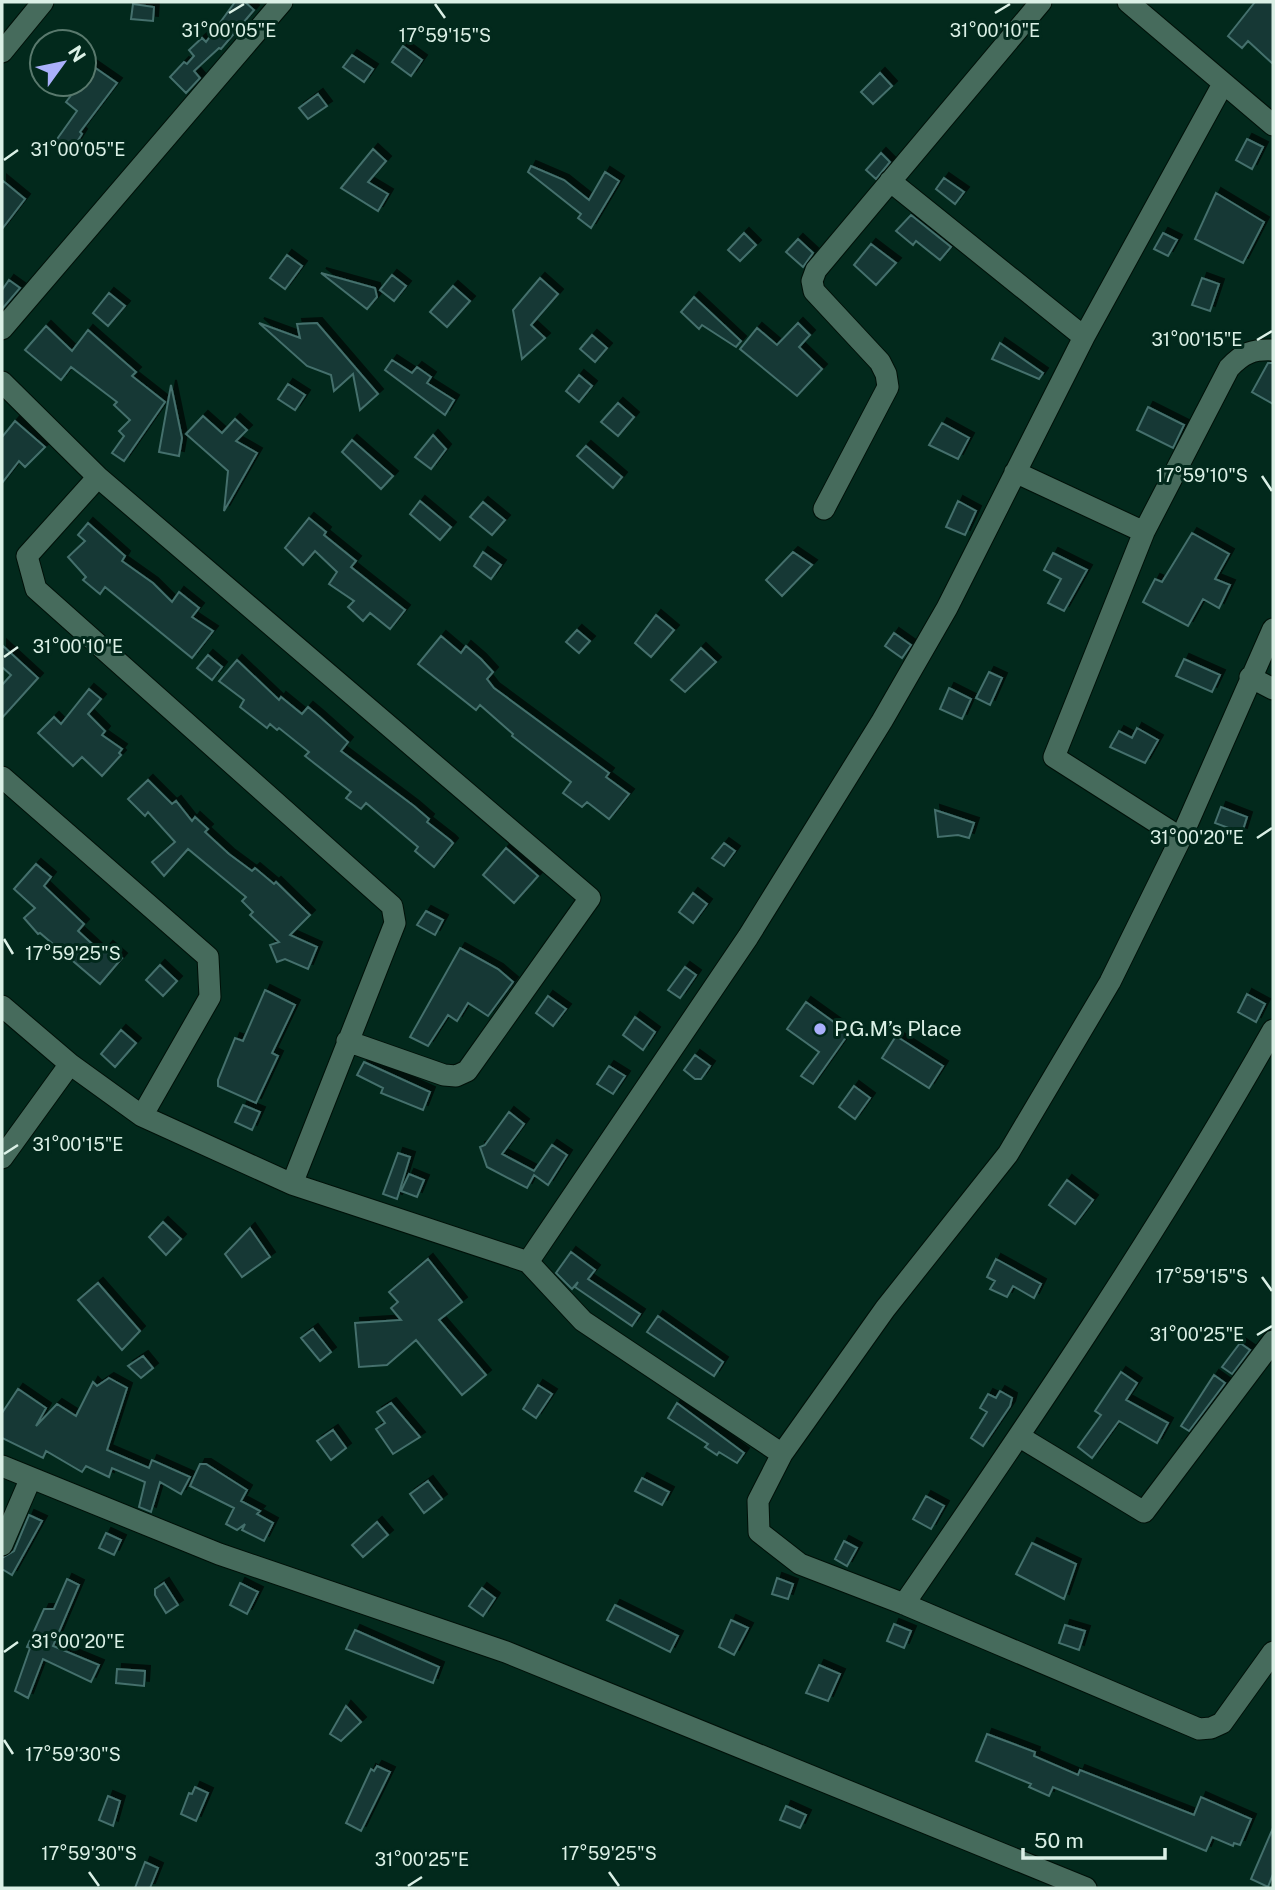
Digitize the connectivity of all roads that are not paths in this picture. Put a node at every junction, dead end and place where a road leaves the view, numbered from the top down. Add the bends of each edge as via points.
1 (43, 2) edge
2 (282, 2) edge
3 (1041, 2) edge
4 (1128, 2) edge
5 (2, 52) edge
6 (1223, 85) junction
7 (1273, 125) edge
8 (890, 181) junction
9 (2, 329) edge
10 (1084, 337) junction
11 (1273, 351) edge
12 (2, 383) edge
13 (1015, 472) junction
14 (98, 477) junction
15 (824, 509) dead end
16 (1144, 532) junction
17 (1273, 629) edge
18 (1250, 677) junction
19 (1273, 689) edge
20 (2, 778) edge
21 (1181, 838) junction
22 (2, 1006) edge
23 (1273, 1031) edge
24 (347, 1041) junction
25 (70, 1064) junction
26 (142, 1116) junction
27 (2, 1158) edge
28 (292, 1184) junction
29 (528, 1262) junction
30 (1273, 1341) edge
31 (1020, 1437) junction
32 (782, 1454) junction
33 (2, 1466) edge
34 (30, 1480) junction
35 (2, 1545) edge
36 (904, 1604) junction
37 (1273, 1652) edge
38 (1086, 1888) edge

1 - 5 street
2 - 9 street
3 - 8 street
4 - 6 street
6 - 7 street
6 - 10 street
8 - 10 street
8 - 15 street via 816,270 812,281 814,291 880,362 888,387
10 - 13 street
11 - 16 street via 1242,354 1229,368
12 - 14 street
13 - 16 street
13 - 29 street via 947,608 882,721 748,937
14 - 24 street via 27,556 36,589 392,906 395,923
14 - 24 street via 590,898 467,1071 444,1075
16 - 21 street via 1054,757
17 - 18 street
18 - 19 street
18 - 21 street
20 - 26 street via 208,957 210,997
21 - 32 street via 1110,982 1008,1154 885,1309
22 - 25 street
23 - 31 street
24 - 28 street
25 - 26 street
25 - 27 street
26 - 28 street
28 - 29 street
29 - 32 street via 583,1321
30 - 31 street via 1144,1512
31 - 36 street
32 - 36 street via 758,1501 759,1532 800,1564
33 - 34 street
34 - 35 street
34 - 38 street via 219,1554 506,1652
36 - 37 street via 1199,1729 1222,1723

